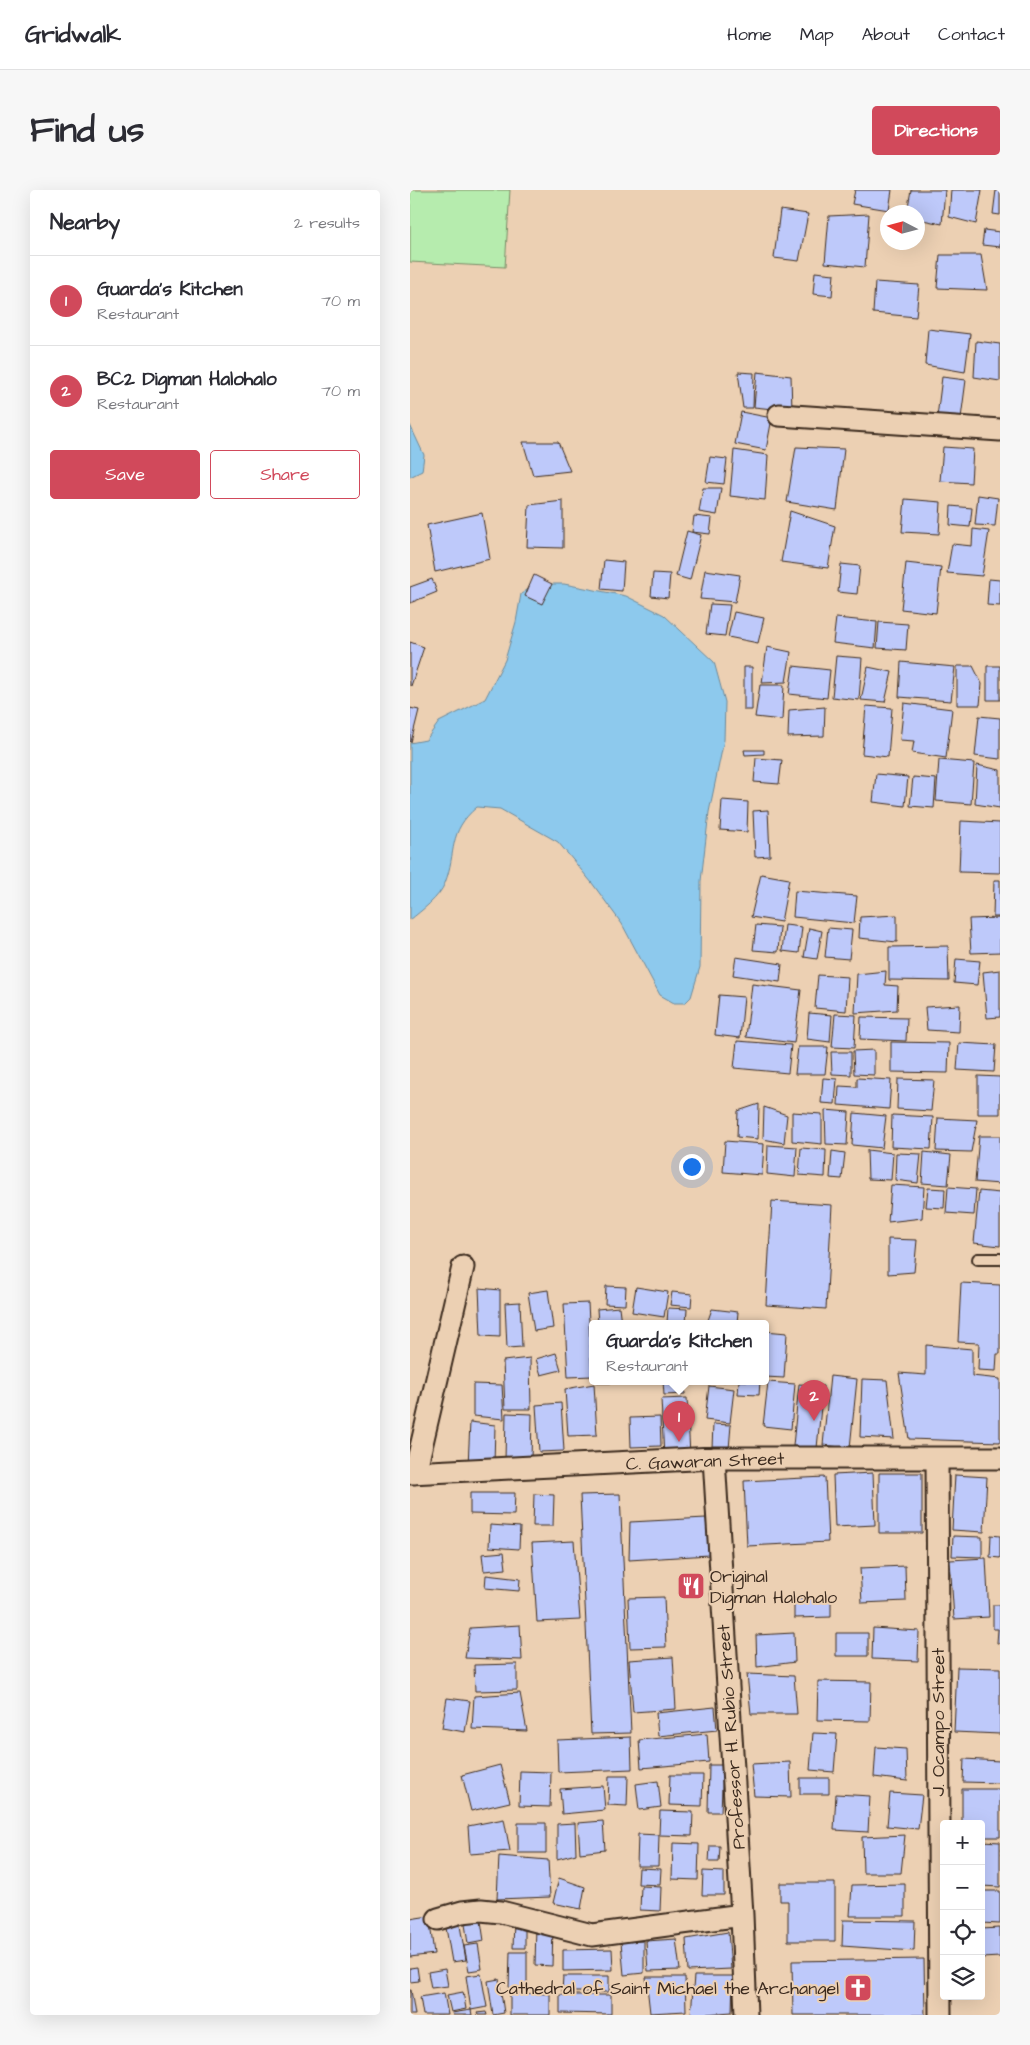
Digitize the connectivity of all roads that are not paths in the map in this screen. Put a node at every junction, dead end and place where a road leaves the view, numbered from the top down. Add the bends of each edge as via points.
1 (779, 415) dead end
2 (1000, 430) edge
3 (978, 1259) dead end
4 (1000, 1260) edge
5 (463, 1267) dead end
6 (714, 1458) junction
7 (937, 1458) junction
8 (1000, 1458) edge
9 (412, 1473) edge
10 (742, 1915) junction
11 (438, 1919) dead end
12 (746, 2015) edge
13 (940, 2015) edge

1 - 2 street
3 - 4 lane
5 - 9 street
6 - 7 street, C. Gawaran Street
6 - 9 street, C. Gawaran Street
6 - 10 street, Professor H. Rubio Street
7 - 8 street, C. Gawaran Street
7 - 13 street, J. Ocampo Street
10 - 11 street via 592,1934 488,1911 462,1912
10 - 12 street, Professor H. Rubio Street

